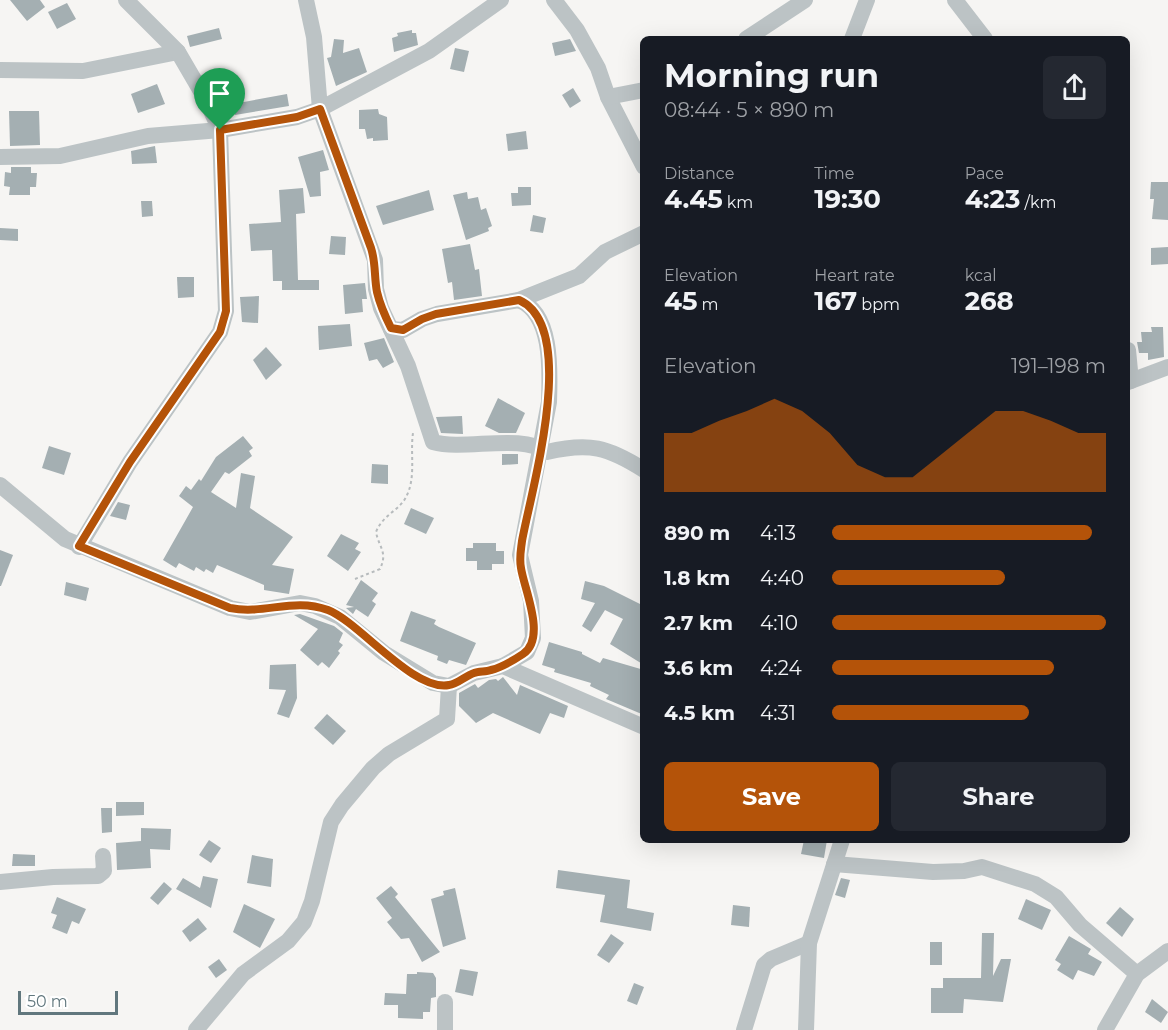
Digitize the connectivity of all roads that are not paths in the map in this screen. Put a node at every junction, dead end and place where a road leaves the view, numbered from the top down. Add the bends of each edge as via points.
1 (126, 0) edge
2 (306, 0) edge
3 (501, 0) edge
4 (554, 0) edge
5 (805, 0) edge
6 (867, 0) edge
7 (955, 0) edge
8 (751, 36) edge
9 (853, 36) edge
10 (983, 36) edge
11 (178, 52) junction
12 (0, 70) edge
13 (640, 91) edge
14 (608, 97) junction
15 (320, 109) junction
16 (220, 130) junction
17 (0, 157) edge
18 (640, 159) edge
19 (640, 235) edge
20 (519, 300) junction
21 (391, 328) junction
22 (1168, 367) edge
23 (1130, 381) edge
24 (541, 448) junction
25 (640, 468) edge
26 (0, 485) edge
27 (79, 546) junction
28 (503, 666) junction
29 (449, 686) junction
30 (640, 725) edge
31 (841, 843) edge
32 (103, 856) dead end
33 (834, 864) junction
34 (0, 882) edge
35 (809, 943) junction
36 (1168, 951) edge
37 (1137, 974) junction
38 (445, 1002) dead end
39 (196, 1030) edge
40 (445, 1030) edge
41 (744, 1030) edge
42 (806, 1030) edge
43 (1105, 1030) edge

1 - 11 street
2 - 15 street via 314,37
3 - 15 street via 429,51
4 - 14 street via 577,30 598,68
5 - 8 street
6 - 9 street
7 - 10 street
11 - 12 street via 83,71
11 - 16 street
13 - 14 street
14 - 18 street
15 - 16 street via 297,117
15 - 21 street via 373,254 376,289
16 - 17 street via 148,136 60,156
16 - 27 street via 226,301 220,332 130,462
19 - 20 street via 605,252 579,276
20 - 21 street via 436,314 403,330
20 - 24 street via 541,322 545,339 549,402
21 - 24 street via 433,442 446,446
22 - 23 street
24 - 25 street via 547,452 578,446 608,449
24 - 28 street via 520,555 531,601 534,638 526,652
26 - 27 street via 65,539
27 - 29 street via 230,608 250,612 300,603 329,611 420,677
28 - 29 street via 474,673
28 - 30 street
29 - 39 street via 447,719 373,768 331,822 304,922 288,941 243,974
31 - 33 street
32 - 34 street via 104,871 98,876
33 - 35 street
33 - 37 street via 923,872 964,872 982,867 1035,884 1056,897 1080,925
35 - 41 street via 764,965
35 - 42 street
36 - 37 street
37 - 43 street
38 - 40 street

